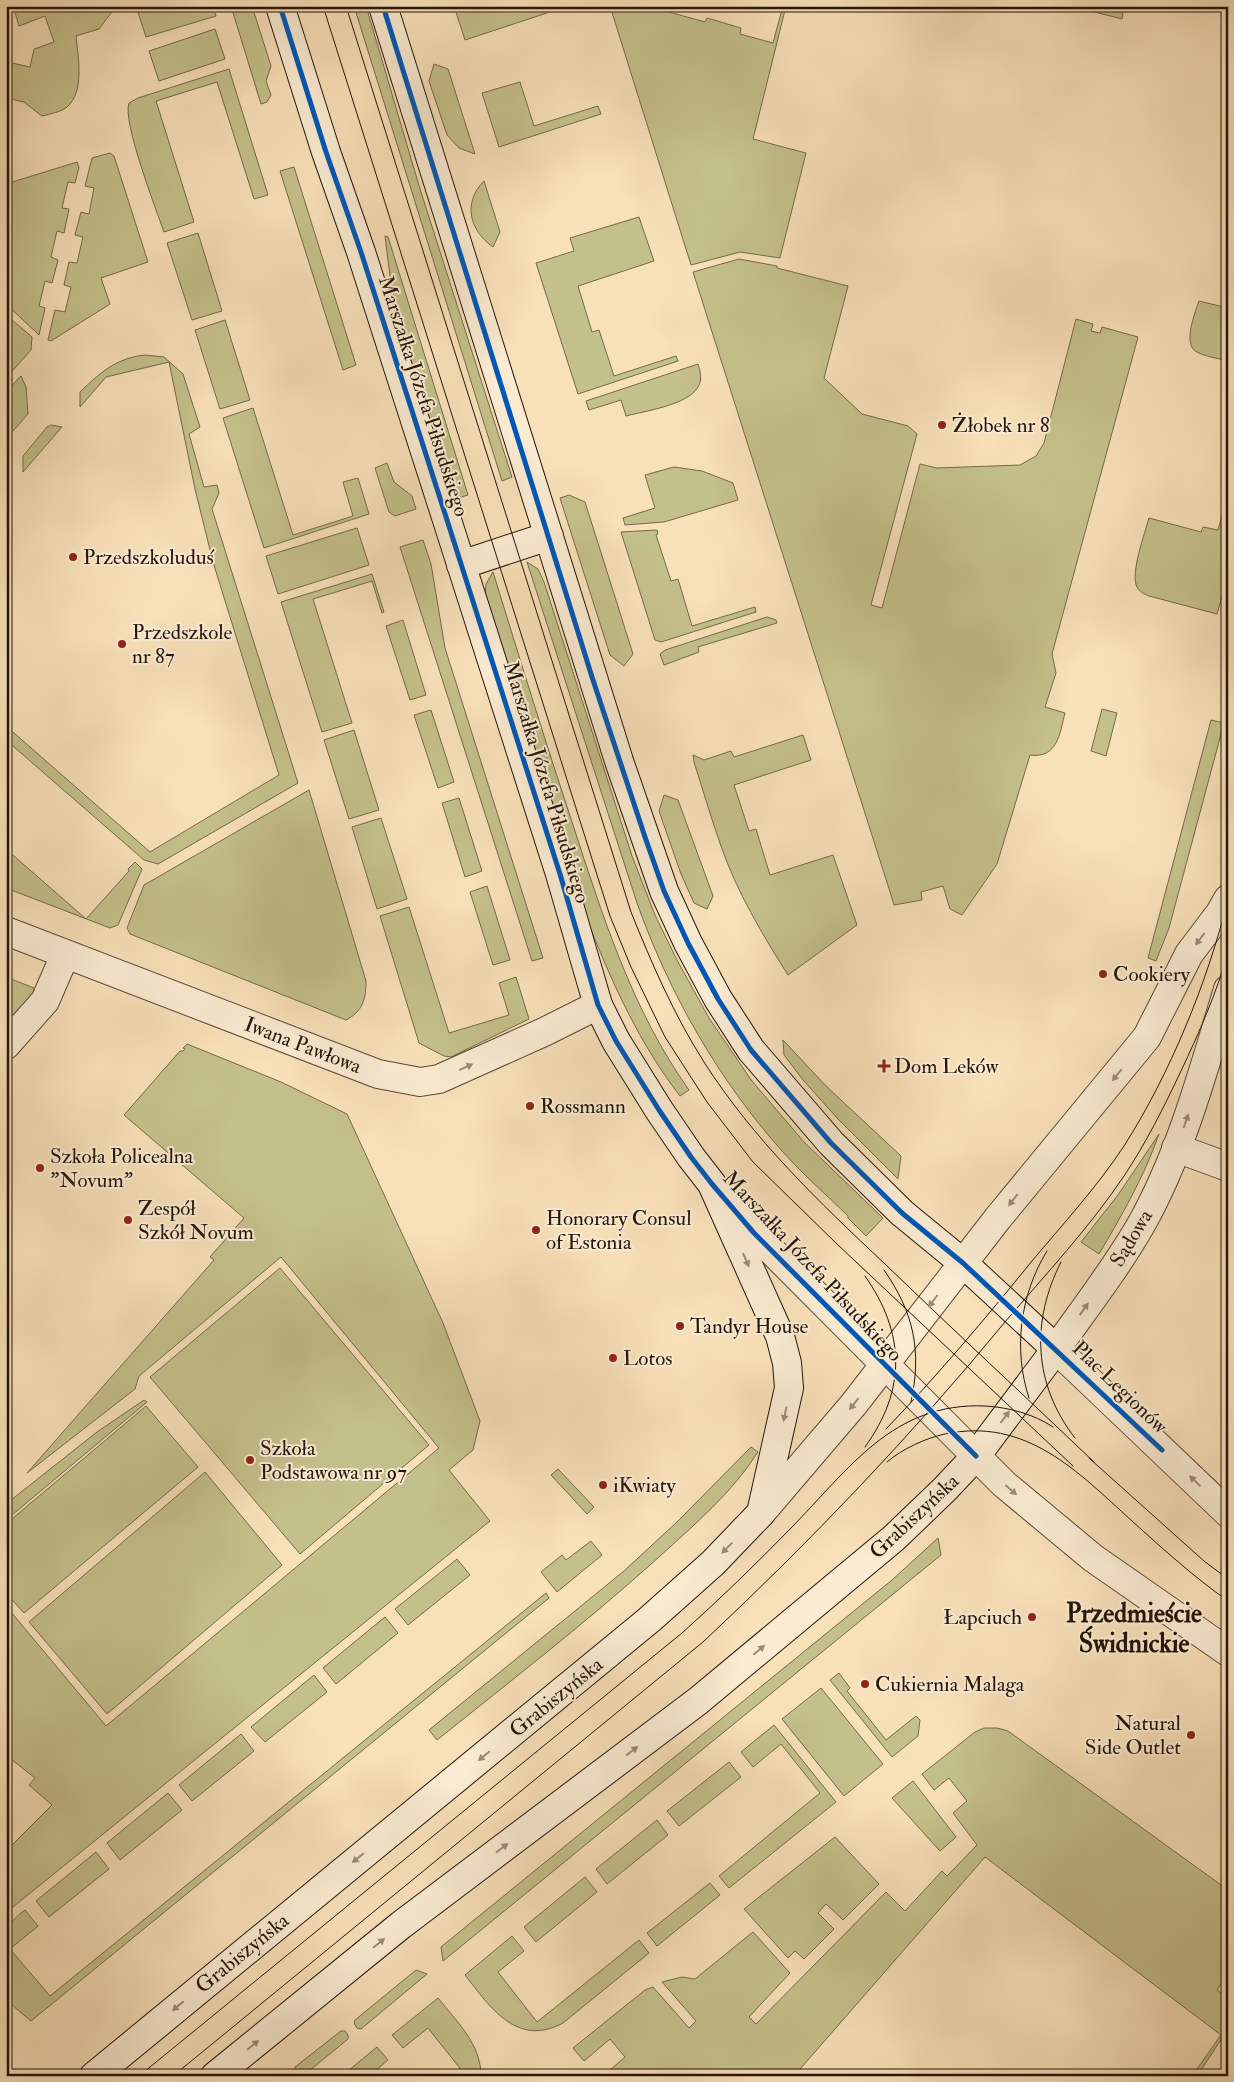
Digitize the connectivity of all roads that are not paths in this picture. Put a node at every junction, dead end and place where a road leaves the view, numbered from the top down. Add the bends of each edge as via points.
1 (280, 6) edge
2 (383, 6) edge
3 (549, 536) junction
4 (461, 565) junction
5 (1228, 899) edge
6 (6, 931) edge
7 (65, 955) junction
8 (1228, 989) edge
9 (598, 1004) junction
10 (6, 1045) edge
11 (1176, 1148) junction
12 (1228, 1167) edge
13 (712, 1184) junction
14 (963, 1263) junction
15 (1056, 1349) junction
16 (884, 1365) junction
17 (976, 1456) junction
18 (761, 1513) junction
19 (1228, 1513) edge
20 (1228, 1652) edge
21 (94, 2076) edge
22 (215, 2076) edge

1 - 4 main road, Marszałka Józefa Piłsudskiego
2 - 3 main road
3 - 4 main road
3 - 14 main road via 619,761 664,891 718,999 768,1072 831,1143 902,1213
4 - 9 main road, Marszałka Józefa Piłsudskiego
5 -> 14 main road via 1189,954 1147,1037
6 - 7 main road, Iwana Pawłowa
7 -> 9 main road, Iwana Pawłowa via 378,1074 420,1082 439,1079
7 - 10 main road via 45,1001
11 -> 8 main road, Sądowa
9 - 13 main road, Marszałka Józefa Piłsudskiego via 616,1041 659,1110
11 - 12 main road
15 -> 11 main road, Sądowa via 1142,1224
13 - 16 main road, Marszałka Józefa Piłsudskiego via 754,1233
13 -> 18 main road via 780,1336 787,1363 789,1388 786,1408
14 - 15 main road
14 -> 16 main road, Grabiszyńska
17 -> 15 main road, Sądowa
19 -> 15 main road, Plac Legionów
16 - 17 main road, Marszałka Józefa Piłsudskiego
16 -> 18 main road, Grabiszyńska
17 -> 20 main road via 1025,1503 1093,1558
22 -> 17 main road, Grabiszyńska via 416,1913 706,1695 894,1538
18 -> 21 main road, Grabiszyńska via 713,1563 649,1620

